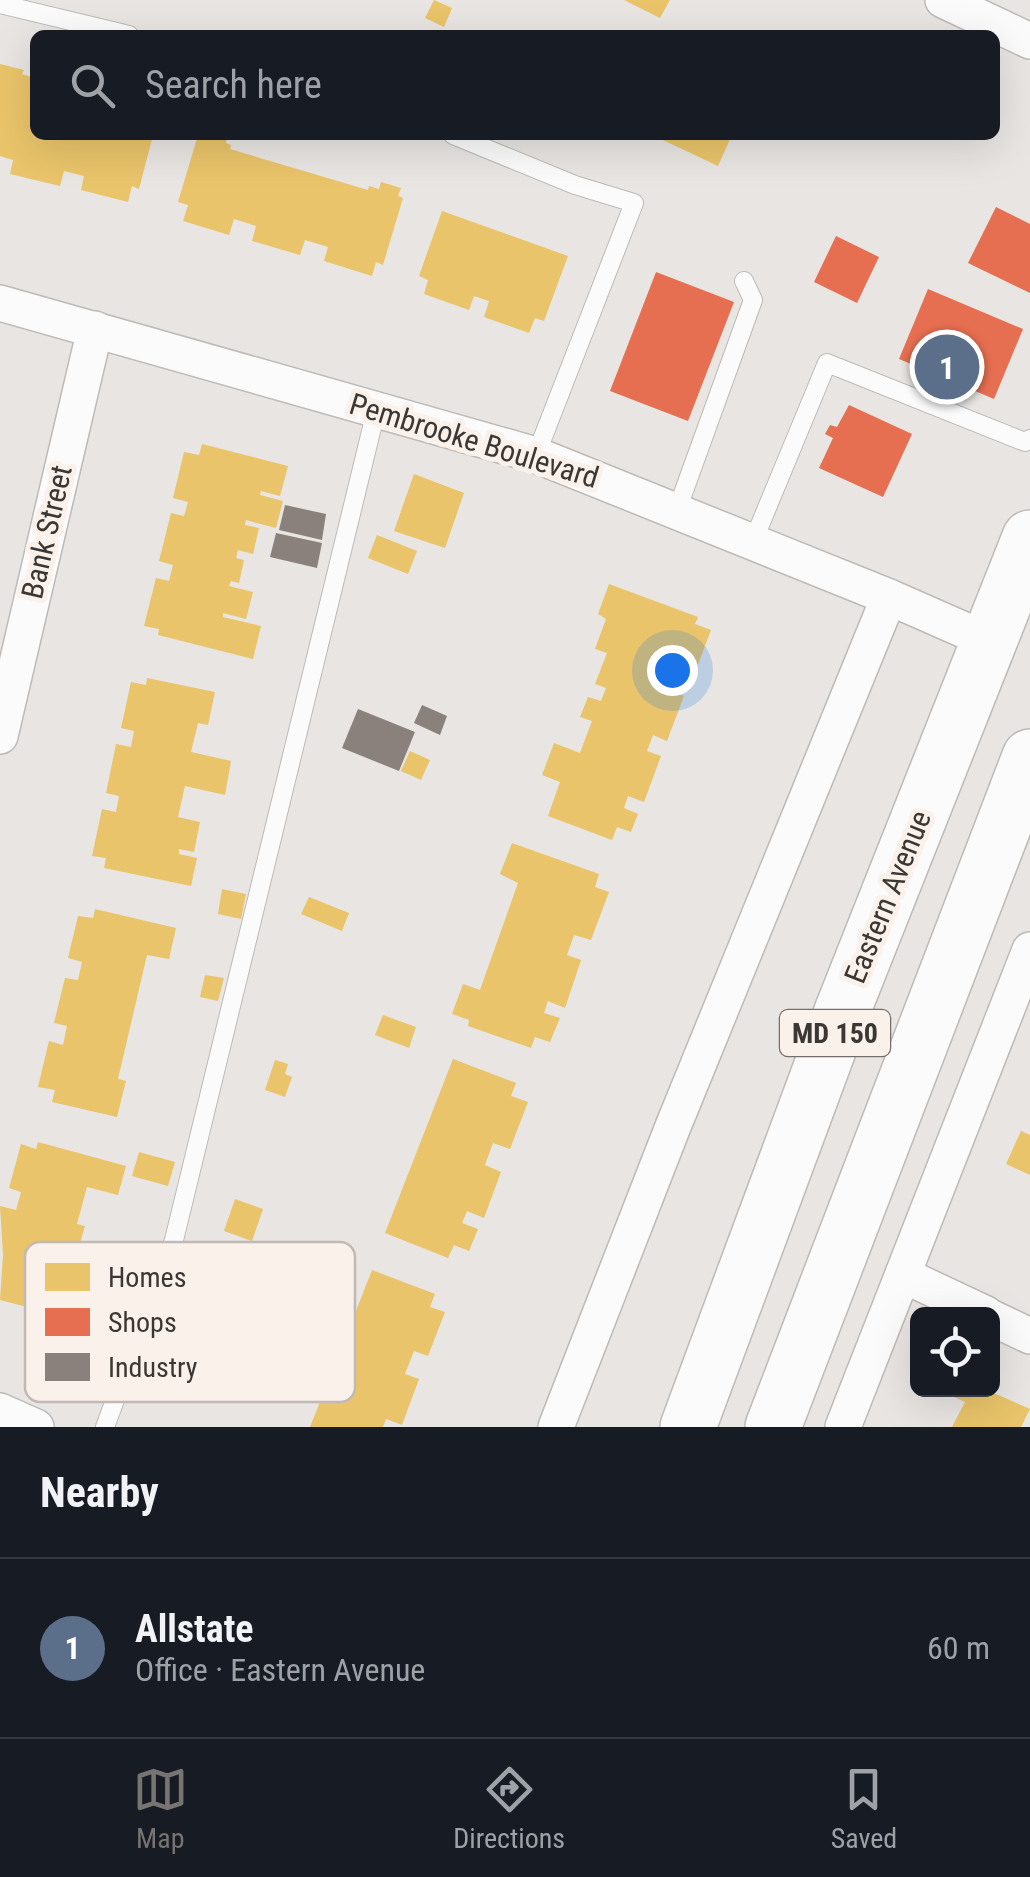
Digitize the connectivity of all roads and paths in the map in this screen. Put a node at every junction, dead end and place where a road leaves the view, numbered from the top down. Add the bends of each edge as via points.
1 (943, 0) edge
2 (0, 4) edge
3 (107, 30) edge
4 (1030, 41) edge
5 (465, 140) edge
6 (744, 281) dead end
7 (0, 303) edge
8 (95, 329) junction
9 (376, 411) junction
10 (1030, 439) edge
11 (536, 455) junction
12 (677, 510) junction
13 (1030, 538) edge
14 (752, 544) junction
15 (889, 597) junction
16 (1010, 650) edge
17 (0, 736) edge
18 (1030, 757) edge
19 (1030, 950) edge
20 (173, 1242) edge
21 (903, 1275) junction
22 (970, 1307) edge
23 (1000, 1321) edge
24 (1030, 1336) edge
25 (114, 1402) edge
26 (0, 1411) edge
27 (36, 1427) edge
28 (105, 1427) edge
29 (556, 1427) edge
30 (688, 1427) edge
31 (772, 1427) edge
32 (844, 1427) edge

1 - 4 street
2 - 3 lane
5 - 11 lane via 634,203
6 - 12 lane via 753,300
7 - 8 street, Pembrooke Boulevard
8 - 9 street, Pembrooke Boulevard
8 - 17 street, Bank Street
9 - 11 street, Pembrooke Boulevard
9 - 20 lane
10 - 14 lane via 827,363
11 - 12 street, Pembrooke Boulevard
12 - 14 street, Pembrooke Boulevard
13 - 16 main road, Eastern Avenue / MD 150
14 - 15 street, Pembrooke Boulevard
15 - 16 street, Pembrooke Boulevard
15 - 29 street
16 - 30 main road, Eastern Avenue / MD 150 via 842,1012
18 - 31 main road, MD 150
19 - 21 street
21 - 22 street
21 - 32 street
23 - 24 street
25 - 28 lane
26 - 27 street

